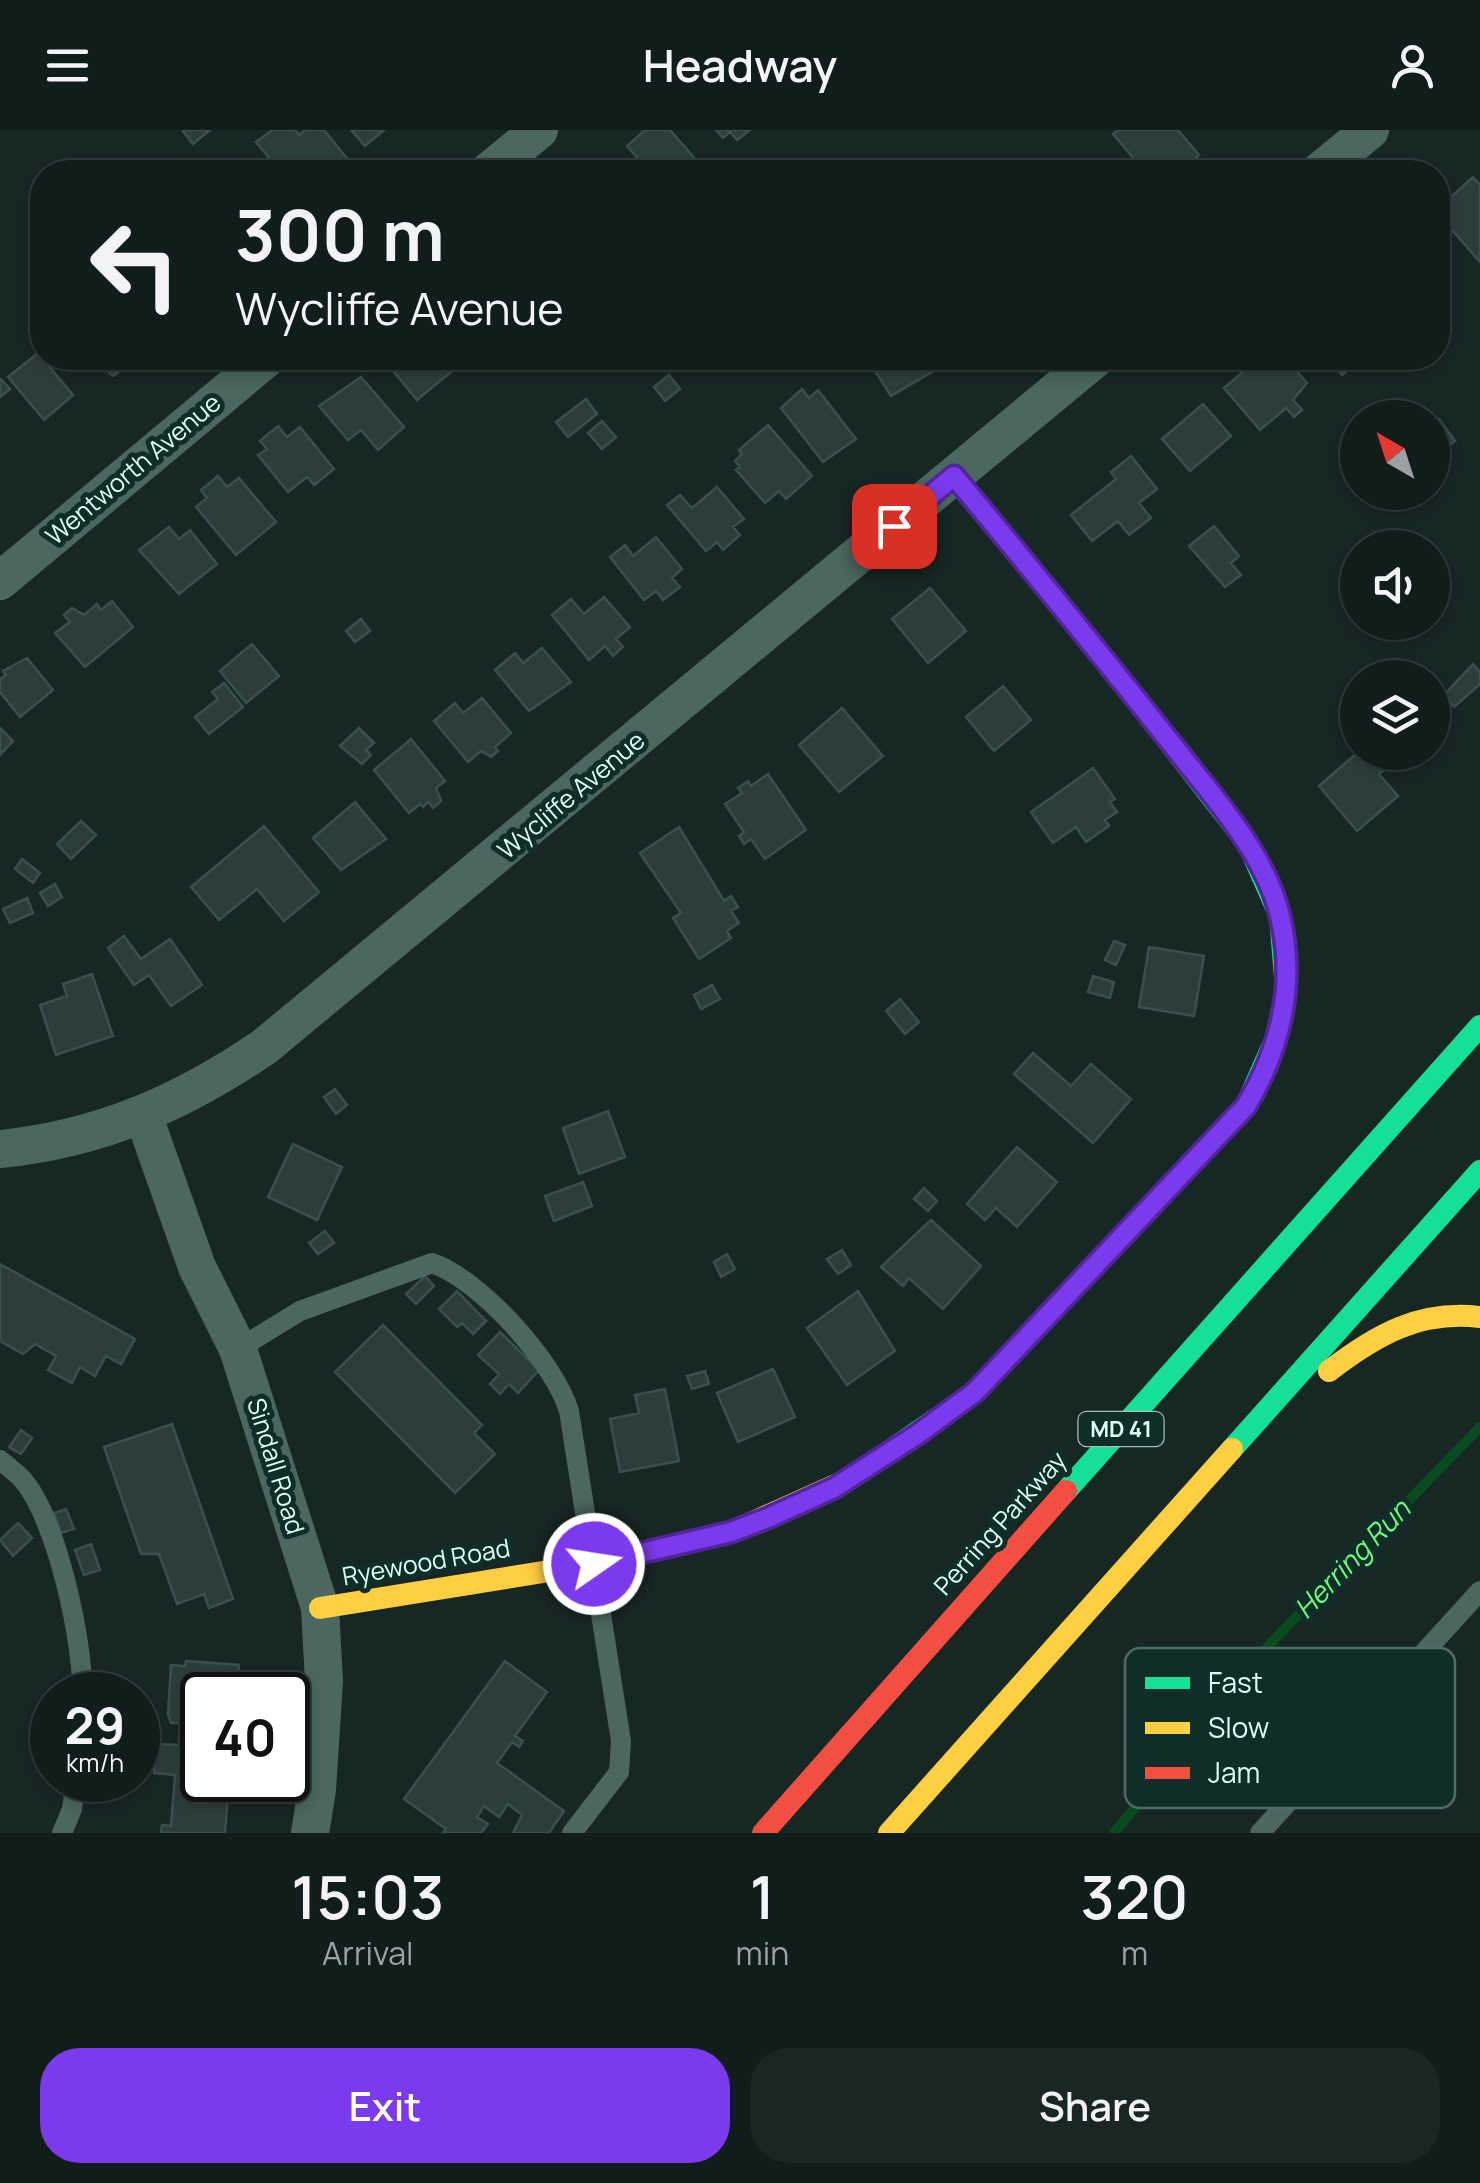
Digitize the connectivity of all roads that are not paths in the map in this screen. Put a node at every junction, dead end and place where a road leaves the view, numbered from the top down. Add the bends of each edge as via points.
1 (539, 130) edge
2 (1370, 130) edge
3 (503, 160) edge
4 (1333, 160) edge
5 (253, 370) edge
6 (1082, 370) edge
7 (954, 476) junction
8 (0, 581) edge
9 (1480, 1026) edge
10 (144, 1117) junction
11 (0, 1149) edge
12 (1480, 1171) edge
13 (1480, 1316) edge
14 (238, 1349) junction
15 (1236, 1444) junction
16 (0, 1460) edge
17 (594, 1564) junction
18 (1480, 1591) edge
19 (320, 1608) junction
20 (1428, 1648) edge
21 (80, 1672) edge
22 (73, 1802) edge
23 (1283, 1808) edge
24 (62, 1833) edge
25 (310, 1833) edge
26 (572, 1833) edge
27 (763, 1833) edge
28 (888, 1833) edge
29 (1260, 1833) edge

1 - 3 street
2 - 4 street
5 - 8 street, Wentworth Avenue
6 - 7 street, Wycliffe Avenue
7 - 10 street, Wycliffe Avenue via 280,1035 218,1079
7 - 17 main road, Ryewood Road via 1204,784 1259,865 1280,914 1286,971 1282,1024 1268,1069 1246,1106 975,1392 818,1496 731,1532
9 - 27 main road, Perring Parkway / MD 41
10 - 11 street, Wycliffe Avenue
10 - 14 street, Sindall Road via 197,1267
12 - 15 main road
13 - 15 main road via 1451,1311 1406,1320 1360,1346
14 - 17 lane via 300,1311 401,1270 432,1263 452,1270 547,1365 563,1390
14 - 19 street, Sindall Road
15 - 28 main road
16 - 21 lane via 25,1481 57,1557 74,1614
17 - 19 main road, Ryewood Road
17 - 26 lane via 621,1741 619,1772
18 - 20 lane
19 - 25 street, Sindall Road via 324,1682
22 - 24 lane
23 - 29 lane

